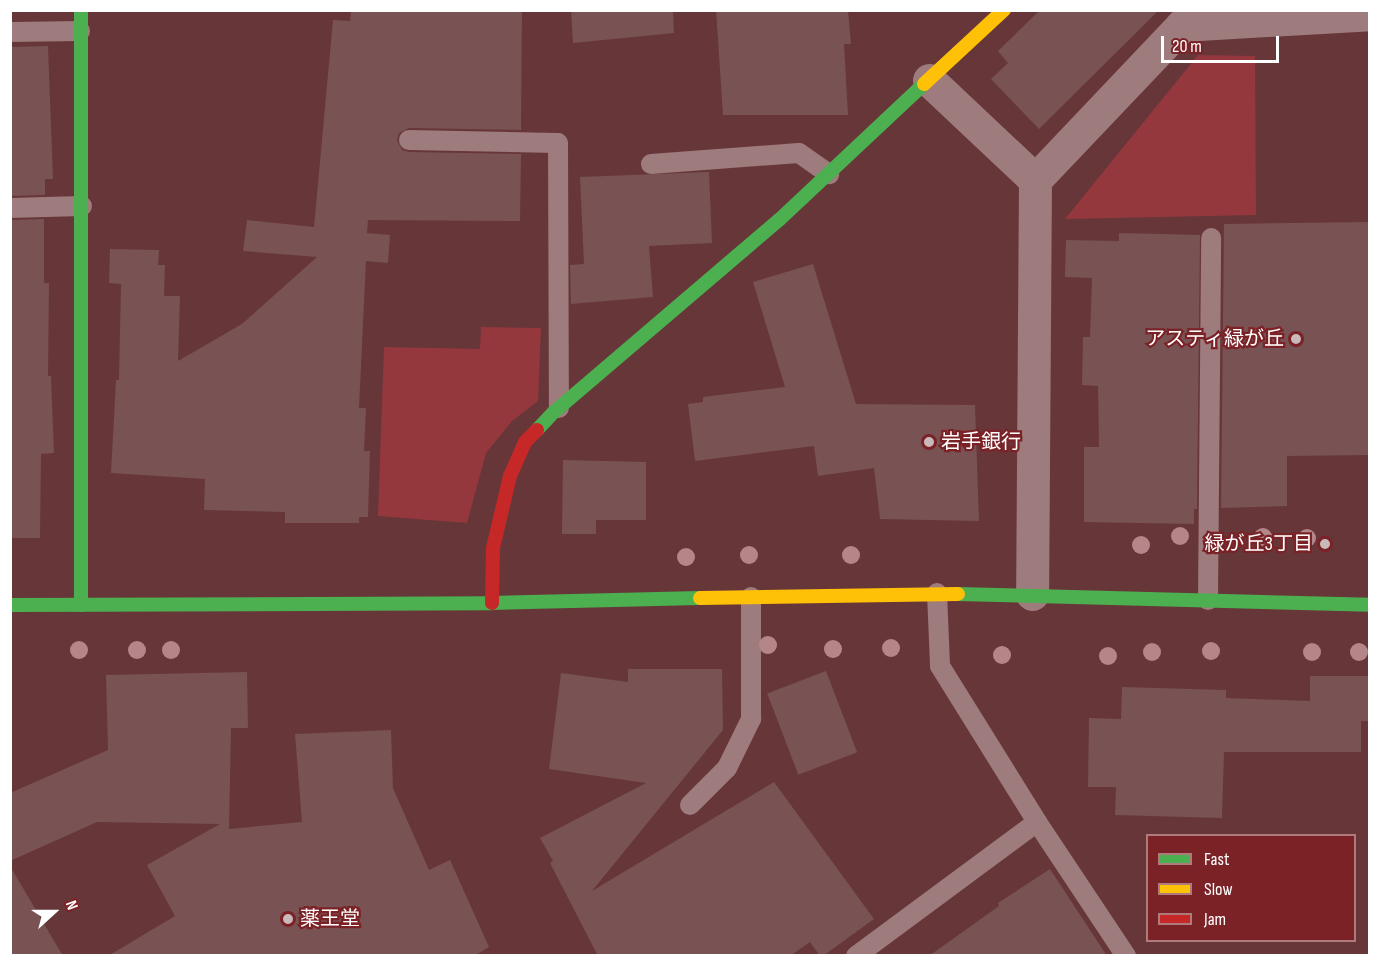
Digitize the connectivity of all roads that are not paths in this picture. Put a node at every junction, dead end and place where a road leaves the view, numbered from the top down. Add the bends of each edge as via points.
1 (81, 10) edge
2 (1004, 10) edge
3 (1370, 14) edge
4 (80, 31) junction
5 (10, 32) edge
6 (929, 80) junction
7 (409, 140) dead end
8 (651, 164) dead end
9 (829, 174) junction
10 (1035, 180) junction
11 (82, 206) junction
12 (10, 208) edge
13 (1211, 238) dead end
14 (559, 408) junction
15 (937, 593) junction
16 (1032, 594) junction
17 (751, 597) junction
18 (1208, 600) junction
19 (492, 603) junction
20 (10, 605) edge
21 (81, 605) junction
22 (1370, 605) edge
23 (690, 805) dead end
24 (1037, 822) junction
25 (856, 956) edge
26 (1126, 956) edge

1 - 4 street
2 - 6 street
3 - 10 street via 1182,25
4 - 5 lane
4 - 11 street
6 - 9 street
6 - 10 street
7 - 14 lane via 558,143
8 - 9 lane via 799,153
9 - 14 street
10 - 16 street
11 - 12 lane
11 - 21 street
13 - 18 lane
14 - 19 street via 525,442 510,477 493,548
15 - 16 street
15 - 17 street
15 - 24 lane via 940,666
16 - 18 street
17 - 19 street
17 - 23 lane via 751,719 727,768
18 - 22 street
19 - 21 street
20 - 21 street
24 - 25 lane
24 - 26 lane

